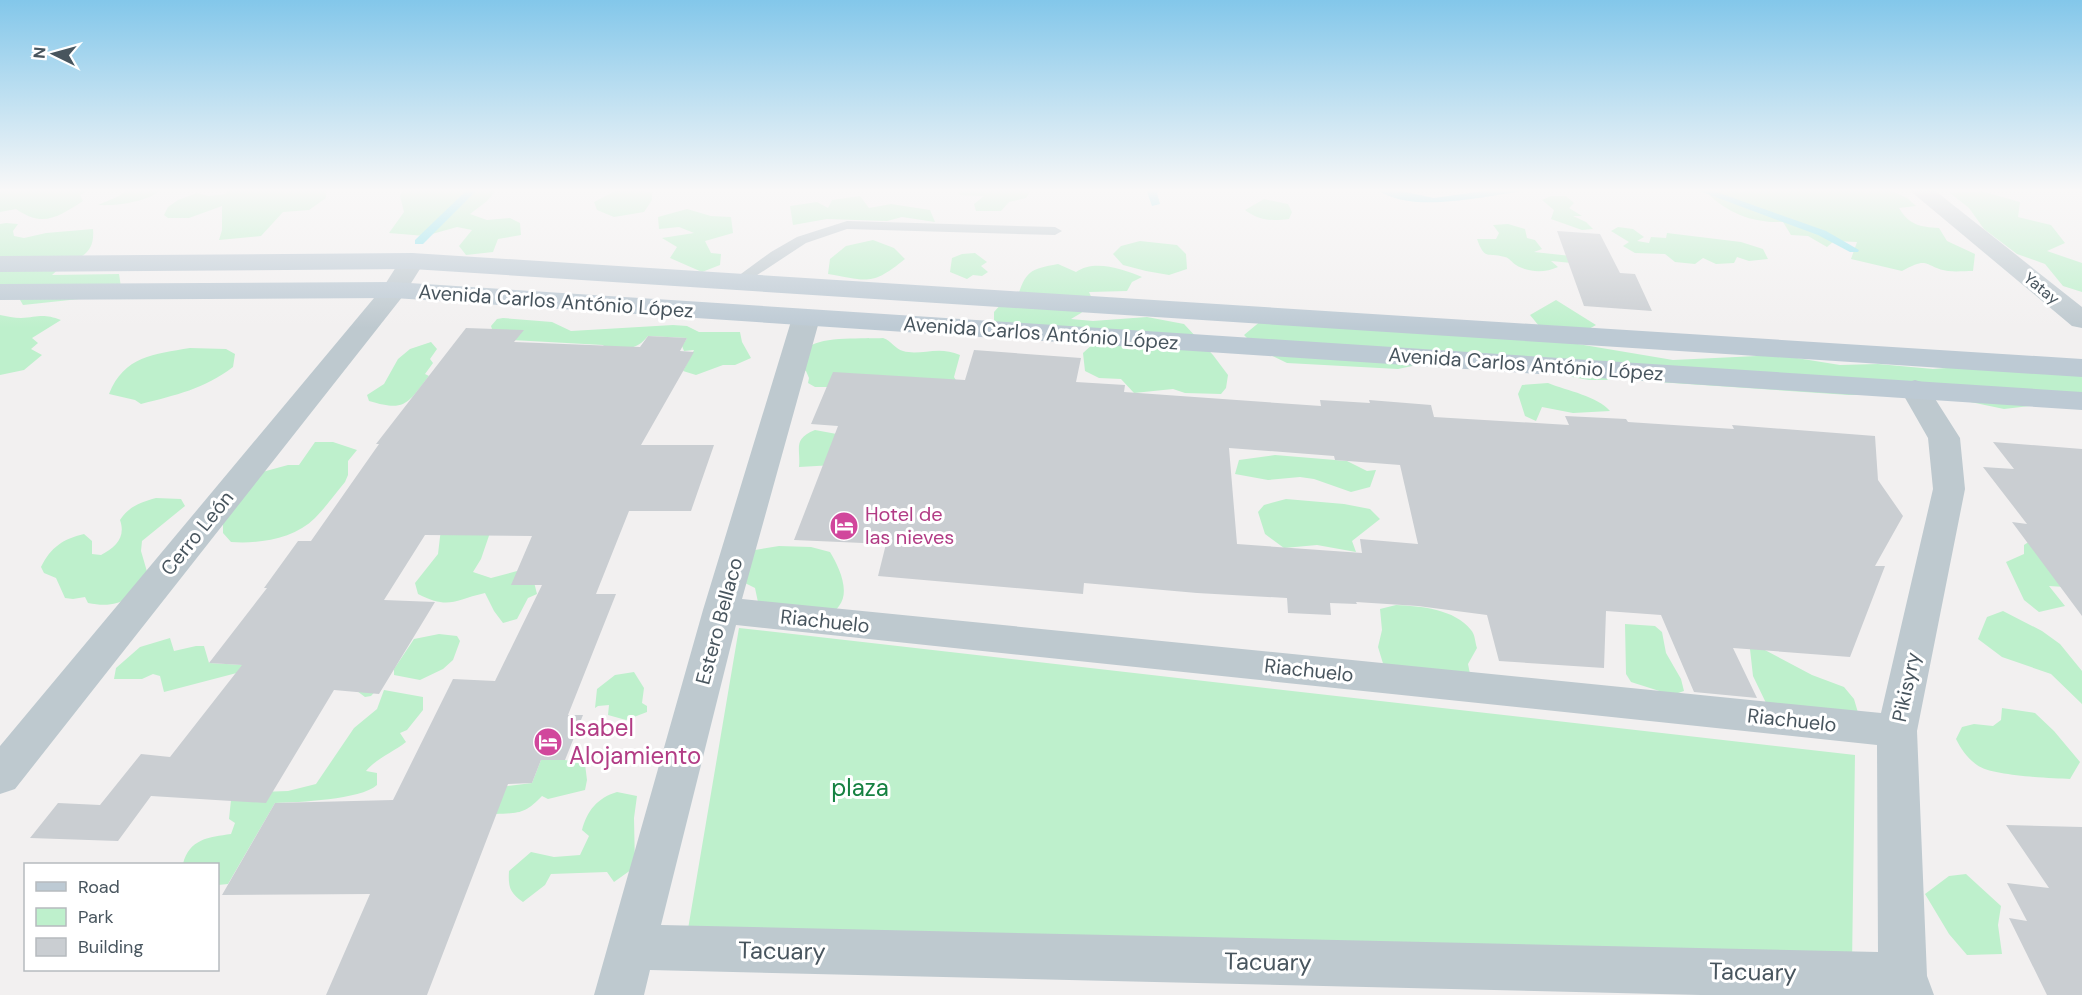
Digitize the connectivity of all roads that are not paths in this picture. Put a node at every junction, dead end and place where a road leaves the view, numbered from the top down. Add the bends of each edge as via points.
1 (808, 235) edge
2 (1977, 235) edge
3 (412, 261) junction
4 (0, 264) edge
5 (737, 282) junction
6 (394, 290) junction
7 (0, 292) edge
8 (806, 318) junction
9 (2082, 320) edge
10 (2082, 368) edge
11 (1915, 389) junction
12 (2082, 401) edge
13 (721, 610) junction
14 (1897, 730) junction
15 (0, 776) edge
16 (633, 947) junction
17 (1906, 985) edge
18 (619, 995) edge

1 - 5 lane
2 - 9 street, Yatay
3 - 4 main road, Avenida Carlos António López
3 - 5 main road, Avenida Carlos António López
3 - 6 street, Cerro León
5 - 10 main road, Avenida Carlos António López
6 - 7 main road, Avenida Carlos António López
6 - 8 main road, Avenida Carlos António López
6 - 15 street, Cerro León
8 - 11 main road, Avenida Carlos António López
8 - 13 street, Estero Bellaco
11 - 12 main road, Avenida Carlos António López
11 - 14 street, Pikisyry via 1944,438 1949,489
13 - 14 street, Riachuelo
13 - 16 street, Estero Bellaco
14 - 17 street, Pikisyry
16 - 17 street, Tacuary
16 - 18 street, Estero Bellaco

